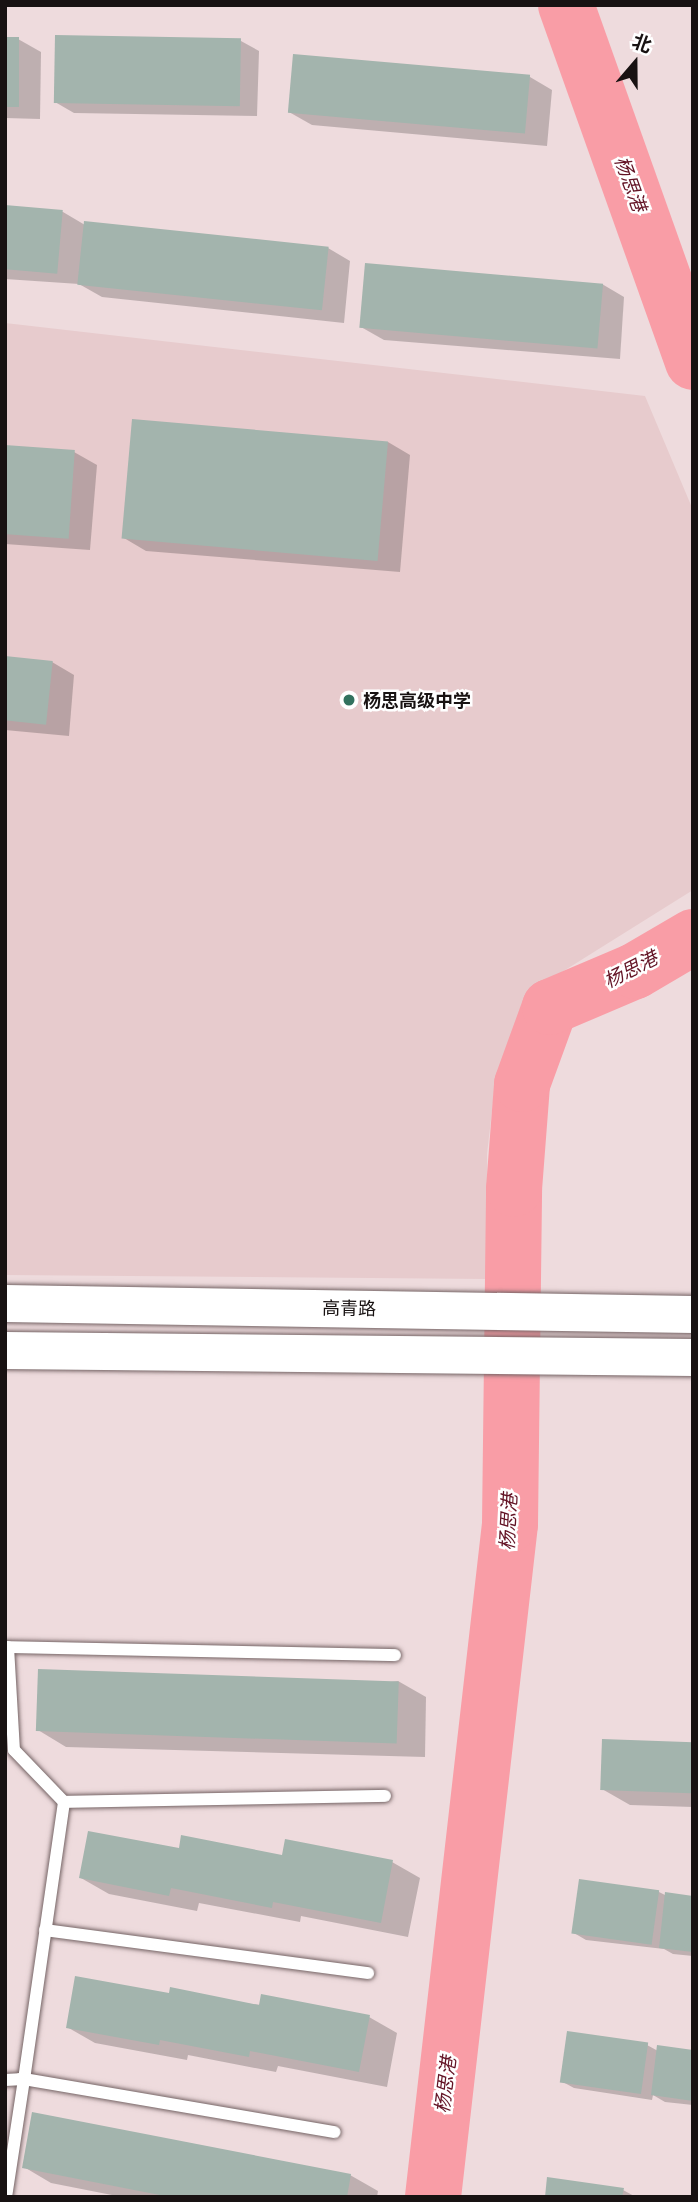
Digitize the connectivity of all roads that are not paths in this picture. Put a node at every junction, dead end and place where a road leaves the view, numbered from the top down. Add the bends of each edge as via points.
1 (5, 1303) edge
2 (693, 1314) edge
3 (5, 1350) edge
4 (693, 1357) edge
5 (7, 1647) edge
6 (395, 1655) dead end
7 (10, 1753) edge
8 (385, 1796) dead end
9 (64, 1802) junction
10 (45, 1930) junction
11 (368, 1973) dead end
12 (24, 2079) junction
13 (5, 2080) edge
14 (335, 2132) dead end
15 (6, 2197) edge

1 - 2 main road, 高青路
3 - 4 main road
5 - 6 lane
5 - 7 lane
7 - 9 lane
8 - 9 lane
9 - 10 lane
10 - 11 lane
10 - 12 lane
12 - 13 lane
12 - 14 lane
12 - 15 lane

